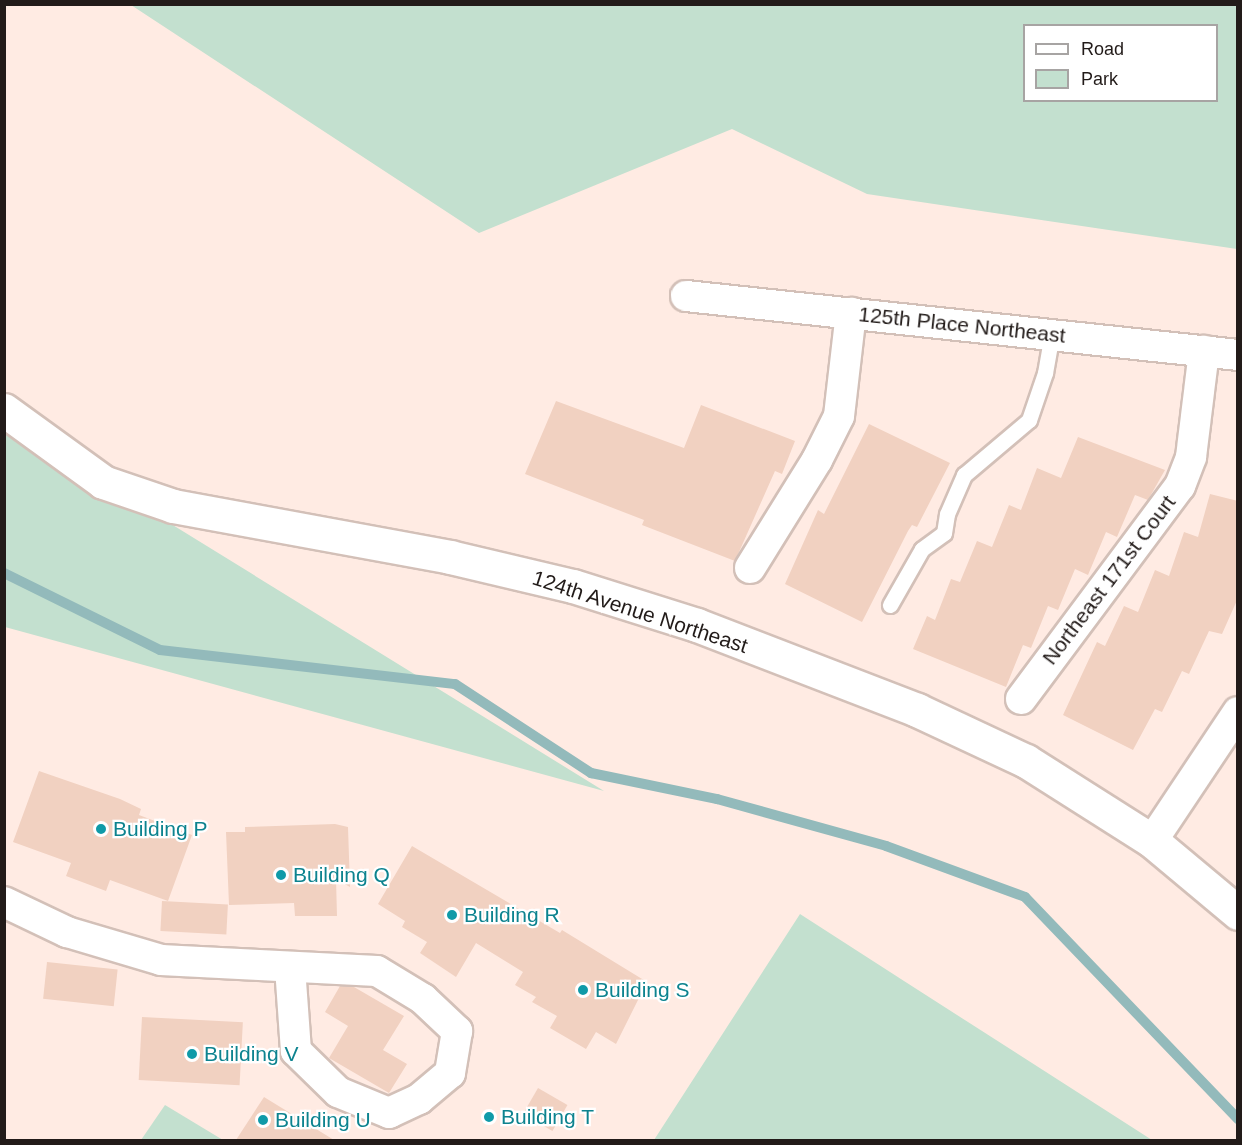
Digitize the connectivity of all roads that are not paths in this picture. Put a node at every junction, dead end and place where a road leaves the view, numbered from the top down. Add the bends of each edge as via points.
1 (686, 296) dead end
2 (851, 314) junction
3 (1052, 335) junction
4 (1204, 351) junction
5 (1238, 355) edge
6 (4, 410) edge
7 (750, 568) dead end
8 (890, 605) dead end
9 (1021, 699) dead end
10 (1238, 712) edge
11 (1152, 841) junction
12 (4, 902) edge
13 (1238, 913) edge
14 (290, 967) junction

1 - 2 street, 125th Place Northeast
2 - 3 street, 125th Place Northeast
2 - 7 street via 838,416 817,460
3 - 4 street, 125th Place Northeast
3 - 8 lane via 1045,373 1029,420 964,475 947,514 944,533 922,549
4 - 5 street, 125th Place Northeast
4 - 9 street, Northeast 171st Court via 1191,457 1180,486
6 - 11 street, 124th Avenue Northeast via 103,482 173,506 450,557 573,586 697,625 917,710 1026,761
10 - 11 street
11 - 13 street, 124th Avenue Northeast
12 - 14 street via 67,932 161,960
14 - 14 street via 296,1051 338,1092 389,1113 419,1100 450,1073 457,1031 423,999 377,971

